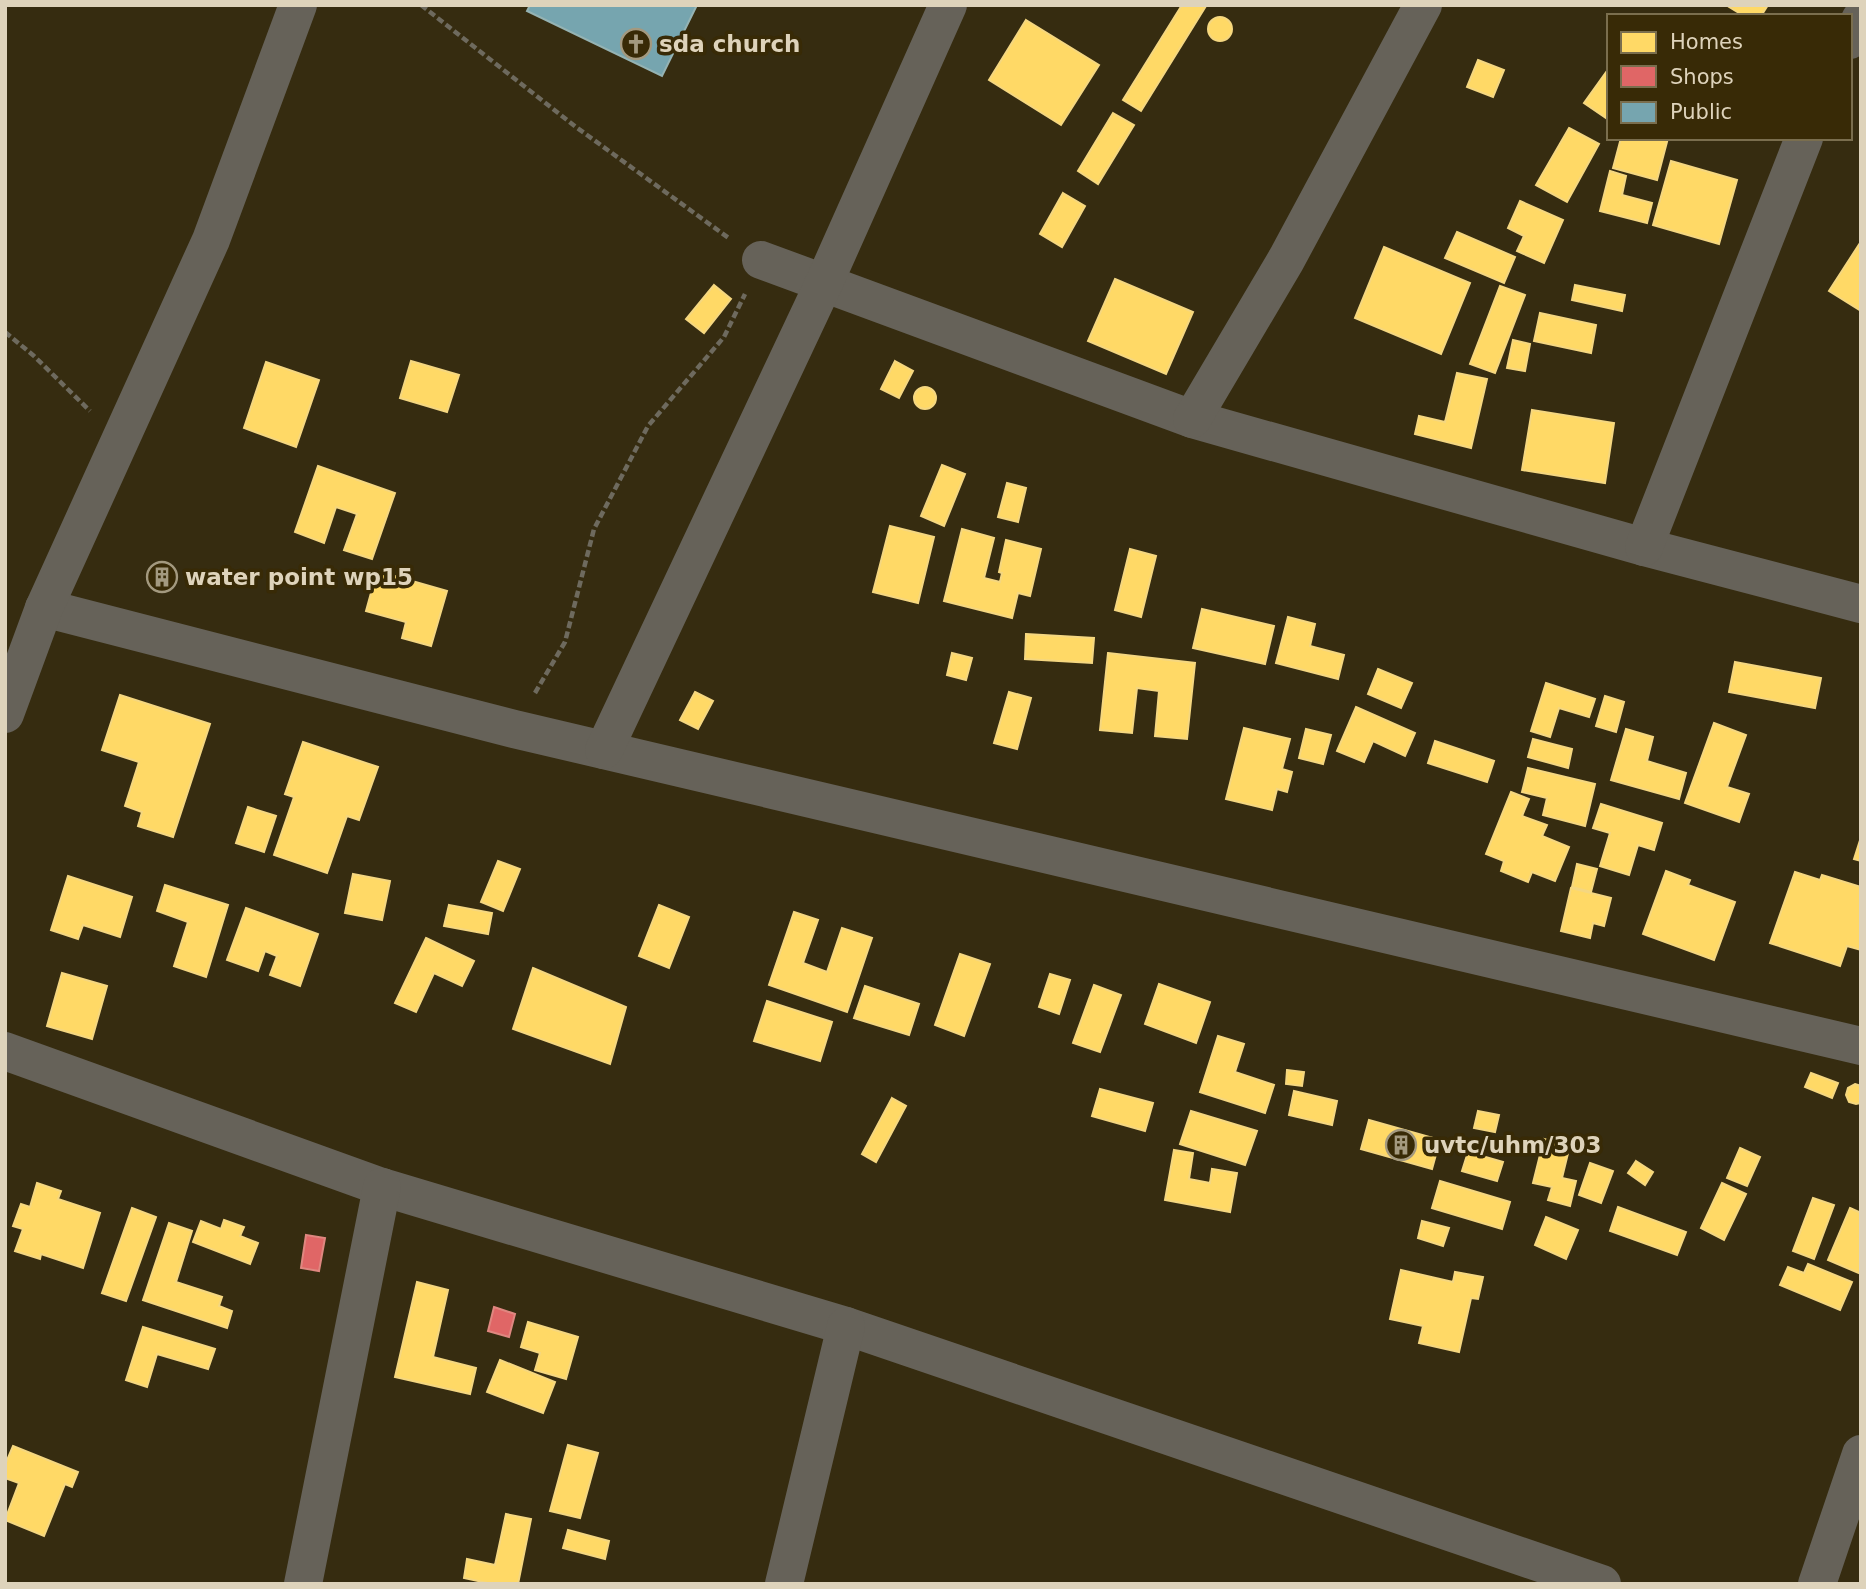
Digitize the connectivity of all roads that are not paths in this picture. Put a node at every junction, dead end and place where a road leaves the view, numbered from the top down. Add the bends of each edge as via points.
1 (298, 5) edge
2 (948, 5) edge
3 (1423, 5) edge
4 (1861, 18) edge
5 (1852, 36) edge
6 (1803, 140) edge
7 (761, 260) road end
8 (824, 283) junction
9 (1192, 419) junction
10 (1644, 547) junction
11 (1861, 604) edge
12 (44, 608) junction
13 (5, 714) edge
14 (604, 750) junction
15 (1861, 1046) edge
16 (5, 1051) edge
17 (382, 1187) junction
18 (846, 1326) junction
19 (1861, 1454) edge
20 (303, 1584) edge
21 (784, 1584) edge
22 (1602, 1584) edge
23 (1817, 1584) edge

1 - 12 street via 211,240
2 - 8 street
3 - 9 street via 1286,260
4 - 5 street
6 - 10 street
7 - 8 street
8 - 9 street
8 - 14 street
9 - 10 street
10 - 11 street
12 - 13 street
12 - 14 street
14 - 15 street
16 - 17 street
17 - 18 street
17 - 20 street
18 - 21 street
18 - 22 street
19 - 23 street

